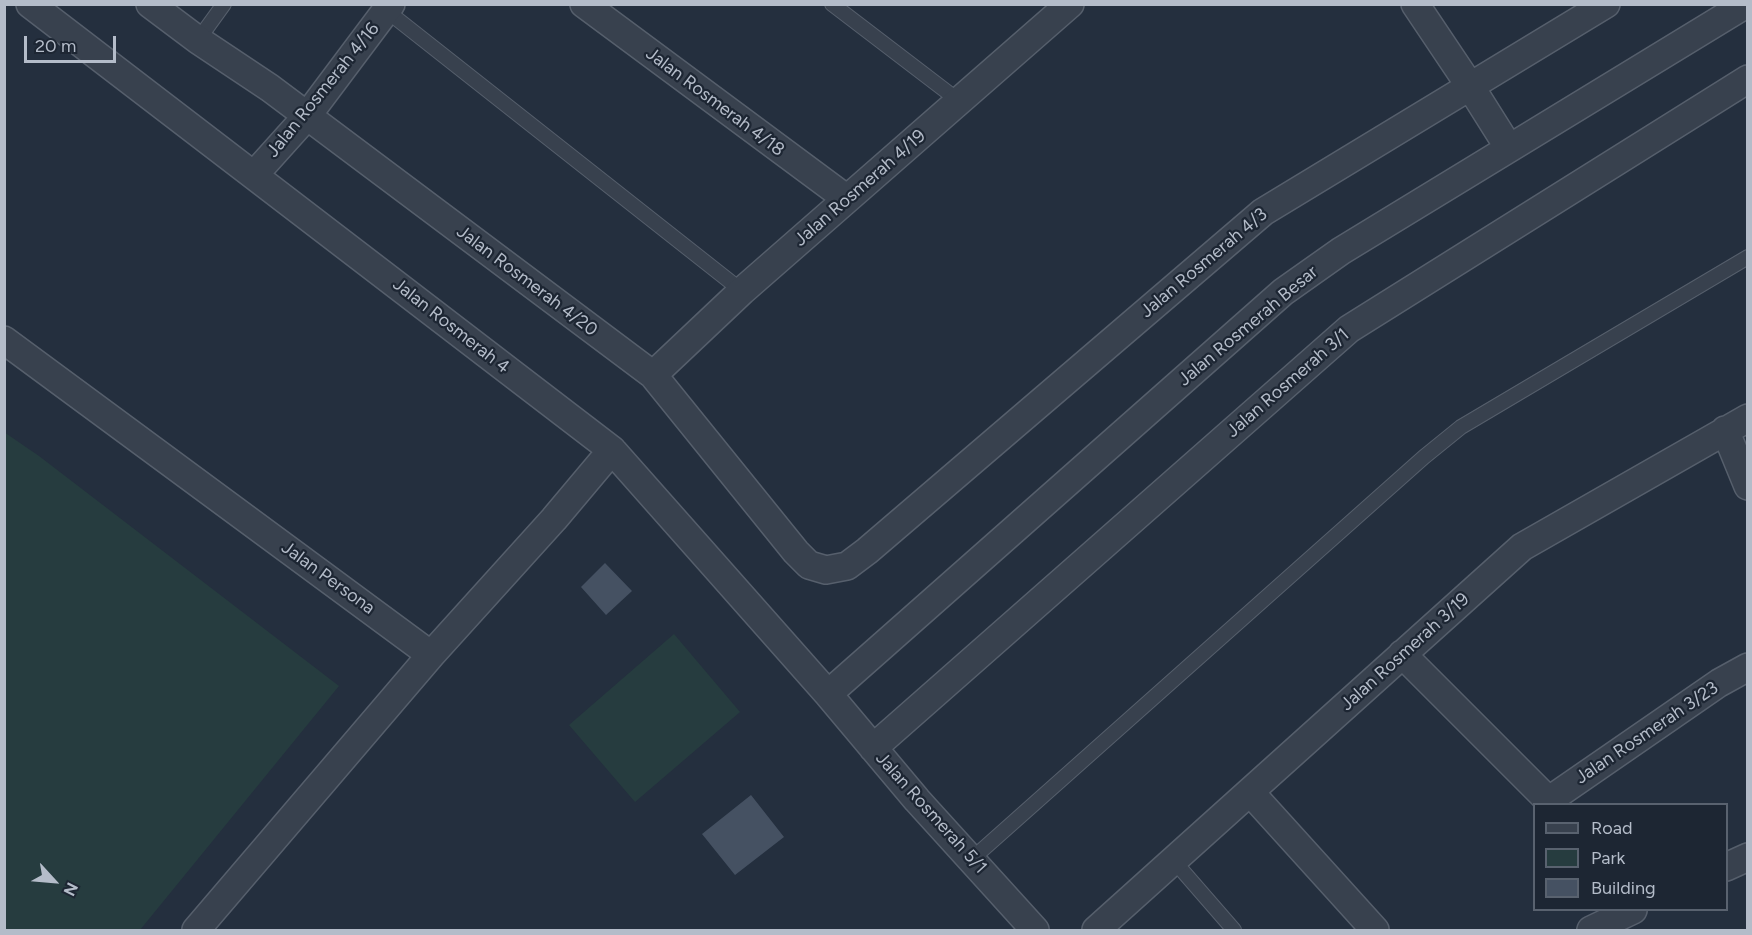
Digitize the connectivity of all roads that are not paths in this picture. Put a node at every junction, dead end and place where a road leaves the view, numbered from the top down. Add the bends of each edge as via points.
1 (30, 4) edge
2 (150, 4) edge
3 (224, 4) edge
4 (584, 4) edge
5 (832, 4) edge
6 (1415, 4) edge
7 (1606, 4) edge
8 (1746, 4) edge
9 (389, 8) edge
10 (1057, 8) edge
11 (198, 40) junction
12 (1748, 79) edge
13 (1470, 86) junction
14 (959, 101) junction
15 (307, 116) junction
16 (1509, 148) junction
17 (254, 175) junction
18 (846, 199) junction
19 (1748, 257) edge
20 (742, 291) junction
21 (4, 339) edge
22 (653, 375) junction
23 (1736, 424) edge
24 (612, 450) junction
25 (1748, 486) edge
26 (867, 551) joint
27 (1402, 654) junction
28 (431, 655) junction
29 (1748, 667) edge
30 (828, 694) junction
31 (873, 748) junction
32 (1250, 792) junction
33 (1550, 803) edge
34 (1748, 857) edge
35 (972, 859) junction
36 (1174, 861) junction
37 (1728, 866) edge
38 (1629, 911) edge
39 (196, 930) edge
40 (1035, 930) edge
41 (1096, 930) edge
42 (1234, 930) edge
43 (1375, 930) edge
44 (1591, 930) edge

1 - 17 street, Jalan Rosmerah 4
2 - 11 street, Jalan Rosmerah 4/20
3 - 11 lane
4 - 18 street, Jalan Rosmerah 4/18
5 - 14 lane
6 - 13 street
7 - 13 street, Jalan Rosmerah 4/3
8 - 16 street, Jalan Rosmerah Besar
9 - 15 street, Jalan Rosmerah 4/16
9 - 20 lane
10 - 14 street, Jalan Rosmerah 4/19
11 - 15 street, Jalan Rosmerah 4/20
12 - 31 street, Jalan Rosmerah 3/1 via 1349,329
13 - 16 street
13 - 26 street, Jalan Rosmerah 4/3 via 1263,212
14 - 18 street, Jalan Rosmerah 4/19
15 - 17 street, Jalan Rosmerah 4/16
15 - 22 street, Jalan Rosmerah 4/20
16 - 30 street, Jalan Rosmerah Besar via 1341,251 1283,292
17 - 24 street, Jalan Rosmerah 4
18 - 20 street, Jalan Rosmerah 4/19
19 - 35 lane via 1461,427
20 - 22 street, Jalan Rosmerah 4/19
21 - 28 street, Jalan Persona
22 - 26 street, Jalan Rosmerah 4/20 via 809,565 826,570 847,566
23 - 25 street
23 - 27 street, Jalan Rosmerah 3/19 via 1522,547
24 - 28 street
24 - 30 street, Jalan Rosmerah 4
27 - 32 street, Jalan Rosmerah 3/19
27 - 33 street
28 - 39 street
29 - 33 street, Jalan Rosmerah 3/23 via 1719,683
30 - 31 street, Jalan Rosmerah 5/1
31 - 35 street, Jalan Rosmerah 5/1
32 - 36 street, Jalan Rosmerah 3/19
32 - 43 street
34 - 37 street
35 - 40 street, Jalan Rosmerah 5/1
36 - 41 street, Jalan Rosmerah 3/19
36 - 42 lane
38 - 44 street

